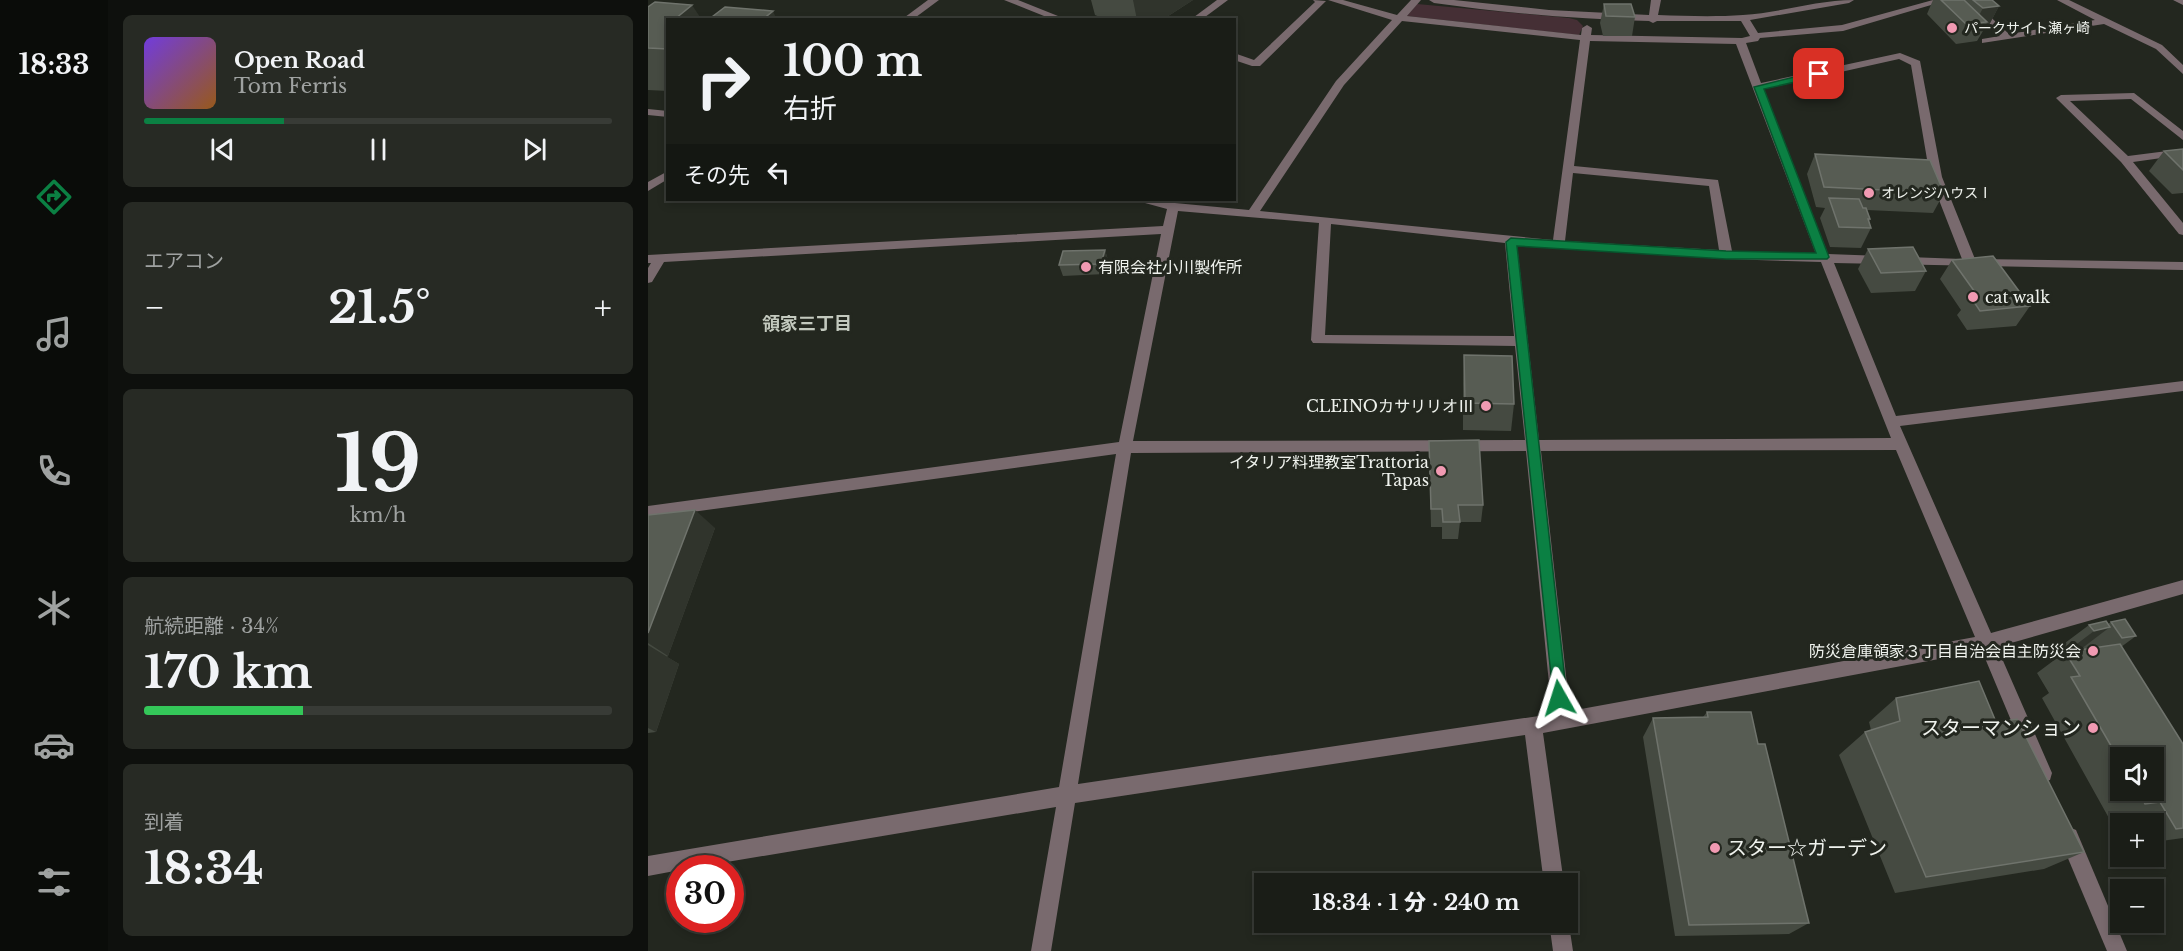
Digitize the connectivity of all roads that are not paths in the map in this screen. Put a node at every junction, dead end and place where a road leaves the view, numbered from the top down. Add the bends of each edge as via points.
1 (930, 0) edge
2 (1009, 0) edge
3 (1223, 0) edge
4 (1318, 0) edge
5 (1333, 0) edge
6 (1416, 0) edge
7 (1434, 0) edge
8 (1656, 0) edge
9 (1849, 0) edge
10 (1897, 0) edge
11 (1931, 0) edge
12 (1943, 0) edge
13 (1967, 0) edge
14 (2062, 0) edge
15 (2178, 0) edge
16 (2183, 2) edge
17 (1588, 16) junction
18 (1398, 17) junction
19 (908, 18) edge
20 (1058, 18) edge
21 (1197, 18) edge
22 (1744, 18) junction
23 (1653, 20) junction
24 (2105, 21) junction
25 (1755, 36) junction
26 (1586, 38) junction
27 (2007, 38) junction
28 (1742, 41) junction
29 (1985, 41) edge
30 (1236, 57) edge
31 (2183, 71) edge
32 (1758, 87) junction
33 (648, 112) edge
34 (666, 114) edge
35 (2183, 136) edge
36 (2183, 153) edge
37 (2125, 160) junction
38 (1568, 169) junction
39 (666, 175) edge
40 (649, 186) edge
41 (1152, 201) edge
42 (1173, 207) junction
43 (1251, 215) junction
44 (1325, 220) junction
45 (1167, 230) junction
46 (2183, 231) edge
47 (1511, 242) junction
48 (1558, 245) junction
49 (1726, 255) junction
50 (1823, 257) junction
51 (654, 259) edge
52 (1970, 263) junction
53 (2183, 266) edge
54 (648, 279) edge
55 (1522, 341) junction
56 (2183, 386) edge
57 (1891, 422) junction
58 (1901, 444) junction
59 (1533, 446) junction
60 (1125, 447) junction
61 (648, 512) edge
62 (2183, 587) edge
63 (1988, 642) junction
64 (1562, 721) junction
65 (1533, 726) junction
66 (2048, 785) edge
67 (1068, 795) junction
68 (2062, 818) edge
69 (648, 866) edge
70 (1553, 873) edge
71 (1561, 933) edge
72 (1041, 951) edge
73 (1563, 951) edge
74 (2117, 951) edge

1 - 19 street
2 - 20 street
3 - 21 street
4 - 30 street via 1321,1 1256,64
5 - 18 street
6 - 18 street
7 - 17 street
8 - 23 street
9 - 22 street
10 - 11 street via 1912,6
12 - 25 street via 1843,28
13 - 27 street
14 - 24 street
15 - 16 street
17 - 23 street
17 - 26 street
18 - 26 street
18 - 43 street via 1340,83
22 - 23 street
22 - 25 street
24 - 27 street
24 - 31 street via 2159,47
25 - 28 street
26 - 28 street
26 - 38 street
27 - 29 street
28 - 32 street
32 - 50 street
32 - 52 street via 1900,56 1916,63 1936,177
33 - 34 street
35 - 37 street via 2134,96 2061,98
36 - 37 street
37 - 46 street
38 - 48 street
38 - 49 street via 1714,183
39 - 40 street
41 - 42 street
42 - 43 street
42 - 45 street
43 - 44 street
44 - 47 street
44 - 55 street via 1318,340
45 - 51 street
45 - 60 street
47 - 48 street
47 - 55 street
48 - 49 street
49 - 50 street
50 - 52 street
50 - 57 street
51 - 54 street
52 - 53 street
55 - 59 street
56 - 57 street
57 - 58 street
58 - 59 street
58 - 63 street
59 - 60 street
59 - 64 street
60 - 61 street
60 - 67 street
62 - 63 street
63 - 64 street
63 - 66 street
64 - 65 street
65 - 67 street
65 - 70 street
67 - 69 street
67 - 72 street
68 - 74 street
71 - 73 street

